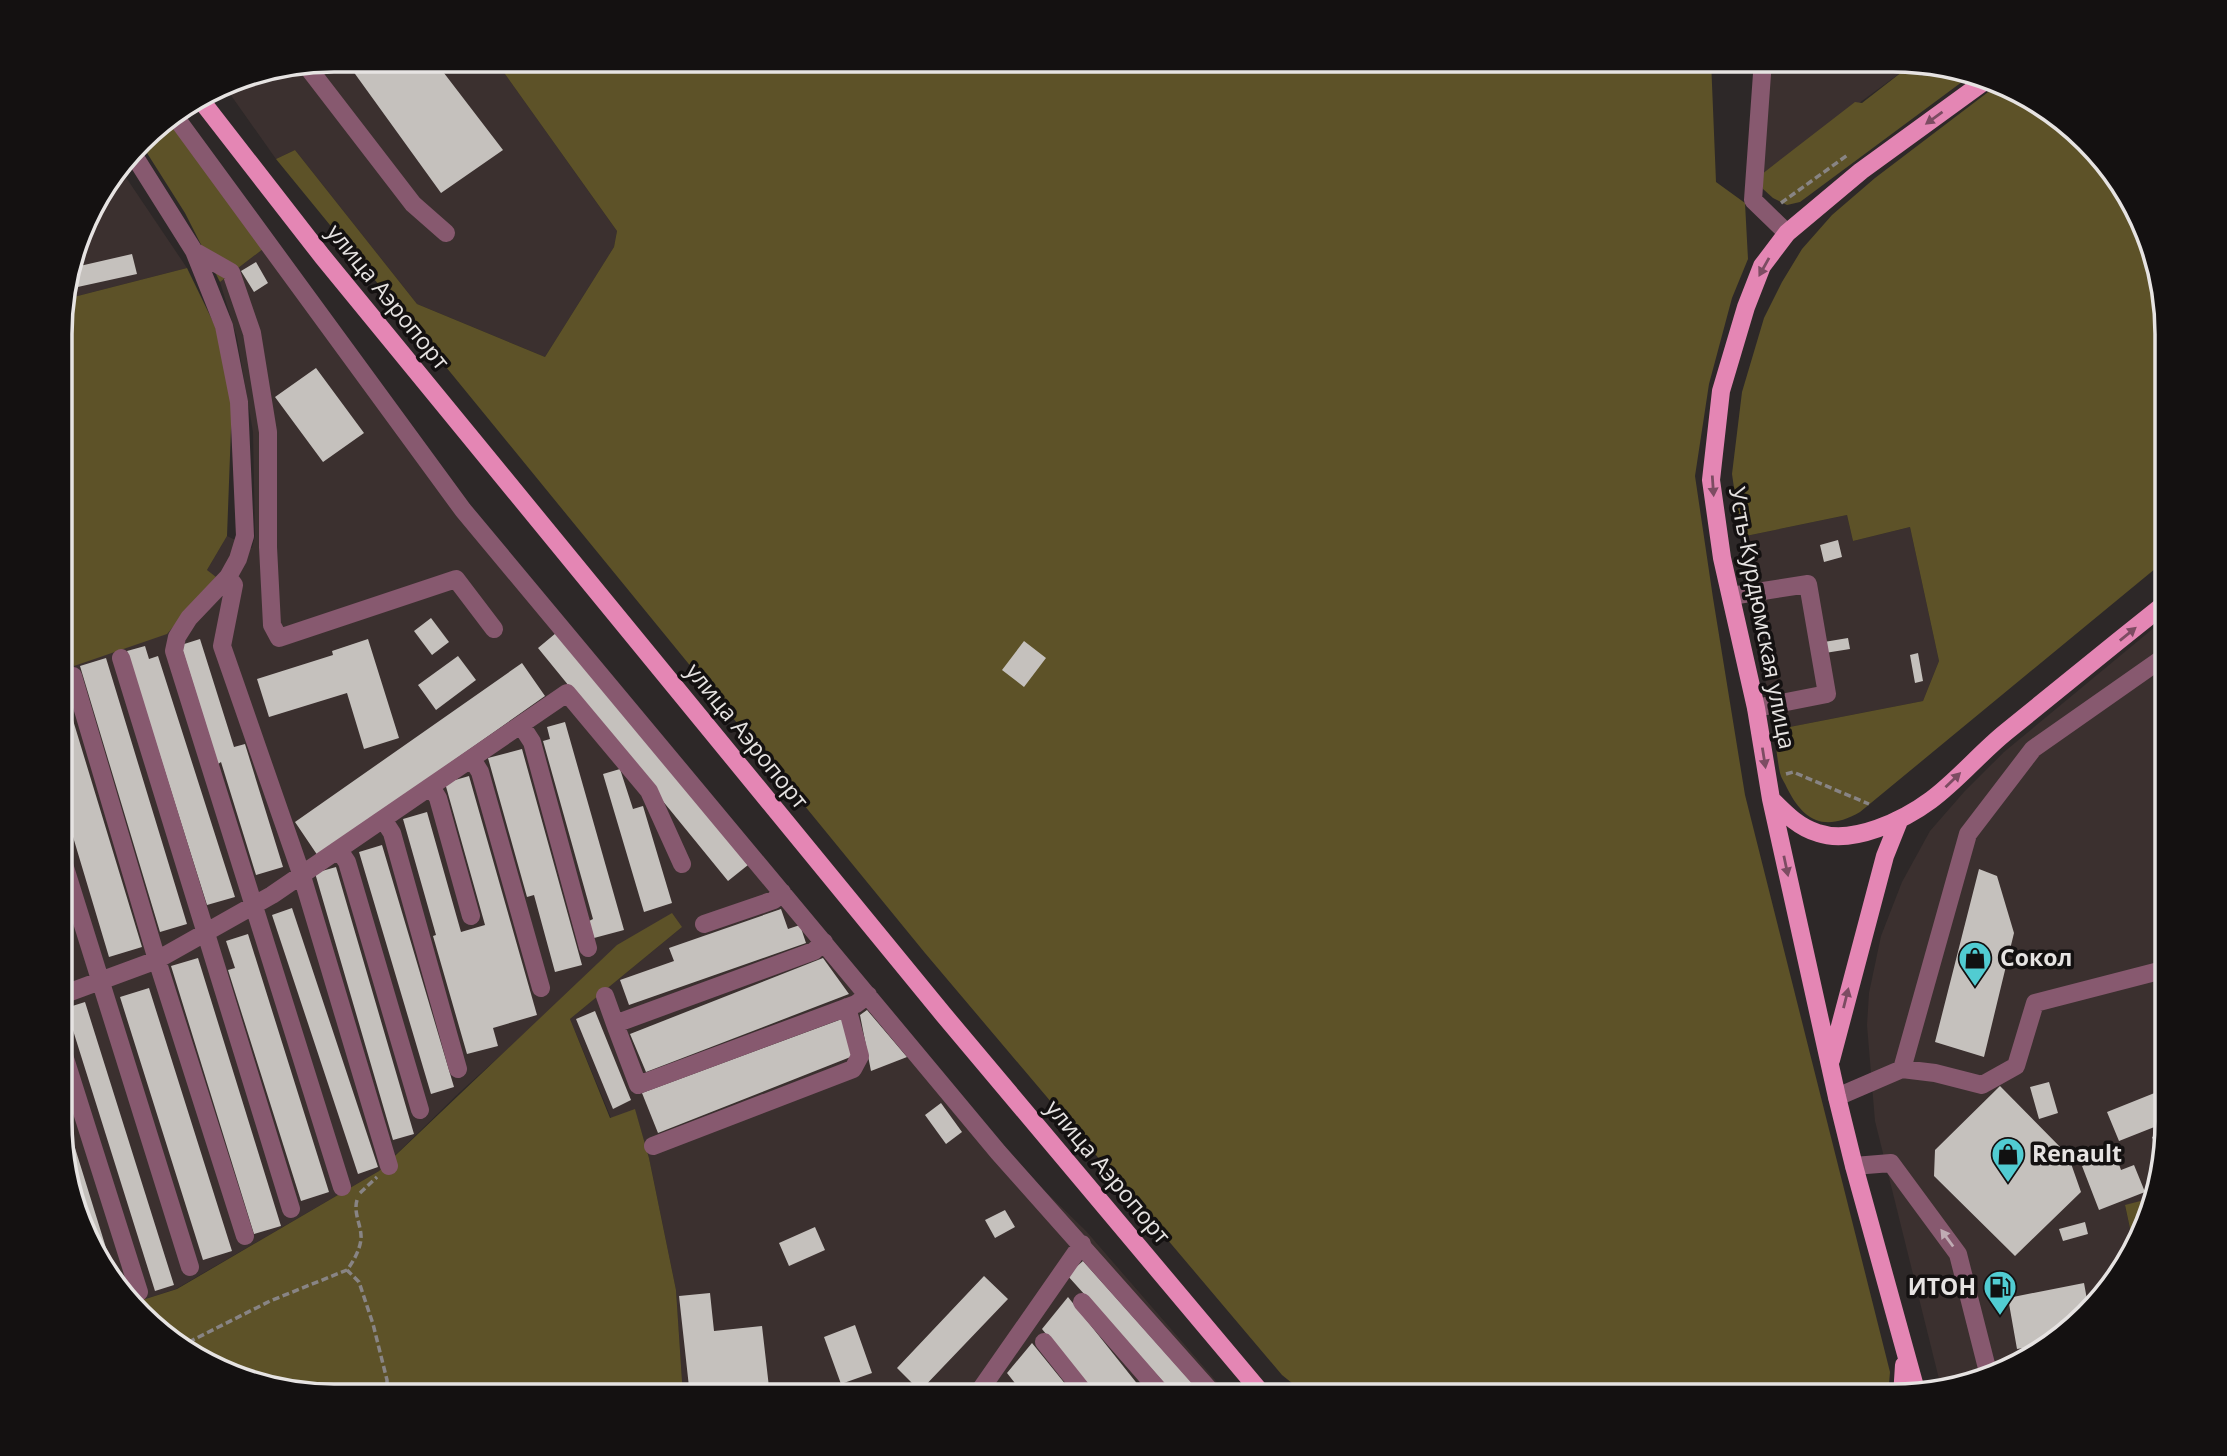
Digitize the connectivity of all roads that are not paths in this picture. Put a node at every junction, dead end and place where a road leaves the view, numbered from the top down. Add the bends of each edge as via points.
1 (1762, 72) edge
2 (312, 73) edge
3 (1978, 86) edge
4 (205, 106) edge
5 (179, 122) edge
6 (137, 161) edge
7 (446, 233) dead end
8 (1787, 233) junction
9 (194, 251) junction
10 (228, 578) junction
11 (1731, 596) junction
12 (2155, 612) edge
13 (494, 629) dead end
14 (121, 658) dead end
15 (2155, 663) edge
16 (72, 676) edge
17 (1756, 708) junction
18 (521, 725) junction
19 (472, 759) junction
20 (430, 787) junction
21 (1771, 799) junction
22 (383, 820) junction
23 (1899, 821) junction
24 (339, 850) junction
25 (682, 864) dead end
26 (302, 876) junction
27 (72, 890) edge
28 (782, 892) junction
29 (254, 904) junction
30 (471, 916) dead end
31 (704, 924) dead end
32 (205, 932) junction
33 (824, 942) junction
34 (589, 948) dead end
35 (157, 960) junction
36 (2155, 972) edge
37 (100, 981) junction
38 (541, 988) dead end
39 (72, 991) edge
40 (867, 995) junction
41 (605, 996) dead end
42 (847, 1007) junction
43 (615, 1024) junction
44 (1830, 1064) junction
45 (458, 1069) dead end
46 (1902, 1069) junction
47 (72, 1081) edge
48 (1837, 1097) junction
49 (420, 1110) dead end
50 (653, 1146) dead end
51 (389, 1166) road end
52 (1854, 1166) junction
53 (342, 1187) dead end
54 (291, 1209) dead end
55 (245, 1236) dead end
56 (1082, 1244) junction
57 (190, 1267) dead end
58 (139, 1292) dead end
59 (1082, 1302) dead end
60 (1044, 1342) dead end
61 (1905, 1351) junction
62 (1987, 1366) edge
63 (983, 1384) edge
64 (1077, 1384) edge
65 (1154, 1384) edge
66 (1204, 1384) edge
67 (1254, 1384) edge
68 (1903, 1384) edge
69 (1914, 1384) edge

1 - 8 street via 1753,200
2 - 7 street via 413,204
3 -> 8 main road, Усть-Курдюмская улица via 1861,171
4 - 67 main road, улица Аэропорт via 943,1014
5 - 28 street via 463,510
6 - 9 street
8 -> 11 main road, Усть-Курдюмская улица via 1762,266 1721,391 1711,480
9 - 10 street via 224,326 239,402 245,536
9 - 13 street via 231,272 252,333 268,432 272,625 279,638 456,579
10 - 26 street via 234,585 222,646
10 - 29 street via 189,618 174,651
11 - 17 main road, Усть-Курдюмская улица
11 - 17 street via 1808,584 1828,694
23 -> 12 main road via 1933,799 1992,743
14 - 32 street
15 - 46 street via 2033,749 1968,834
16 - 35 street
17 -> 21 main road, Усть-Курдюмская улица
18 - 19 street
18 - 25 street via 567,693 649,791
18 - 34 street via 532,742
19 - 20 street
19 - 38 street via 481,772
20 - 22 street
20 - 30 street via 438,798
21 - 23 main road via 1791,820 1819,834 1844,835
21 -> 44 main road, Усть-Курдюмская улица
22 - 24 street
22 - 45 street via 392,834
44 -> 23 main road, Усть-Курдюмская улица via 1863,932
24 - 26 street
24 - 49 street via 347,862
26 - 29 street
26 - 51 street
27 - 37 street
28 - 31 street via 774,900
28 - 33 street
29 - 32 street
29 - 53 street
32 - 35 street
32 - 54 street
33 - 40 street
33 - 43 street via 814,951
35 - 37 street
35 - 55 street
36 - 46 street via 2035,1003 2016,1066 1982,1085
37 - 39 street
37 - 57 street
40 - 42 street
40 - 56 street
41 - 43 street
42 - 43 street via 638,1085
42 - 50 street via 860,1056 853,1069
44 - 48 main road, Усть-Курдюмская улица
46 - 48 street
47 - 58 street
48 - 52 main road, Усть-Курдюмская улица
52 - 61 main road, Усть-Курдюмская улица
62 -> 52 street via 1958,1254 1891,1163
56 - 63 street
56 - 66 street
59 - 65 street
60 - 64 street
61 - 68 main road
61 - 69 main road, Усть-Курдюмская улица

